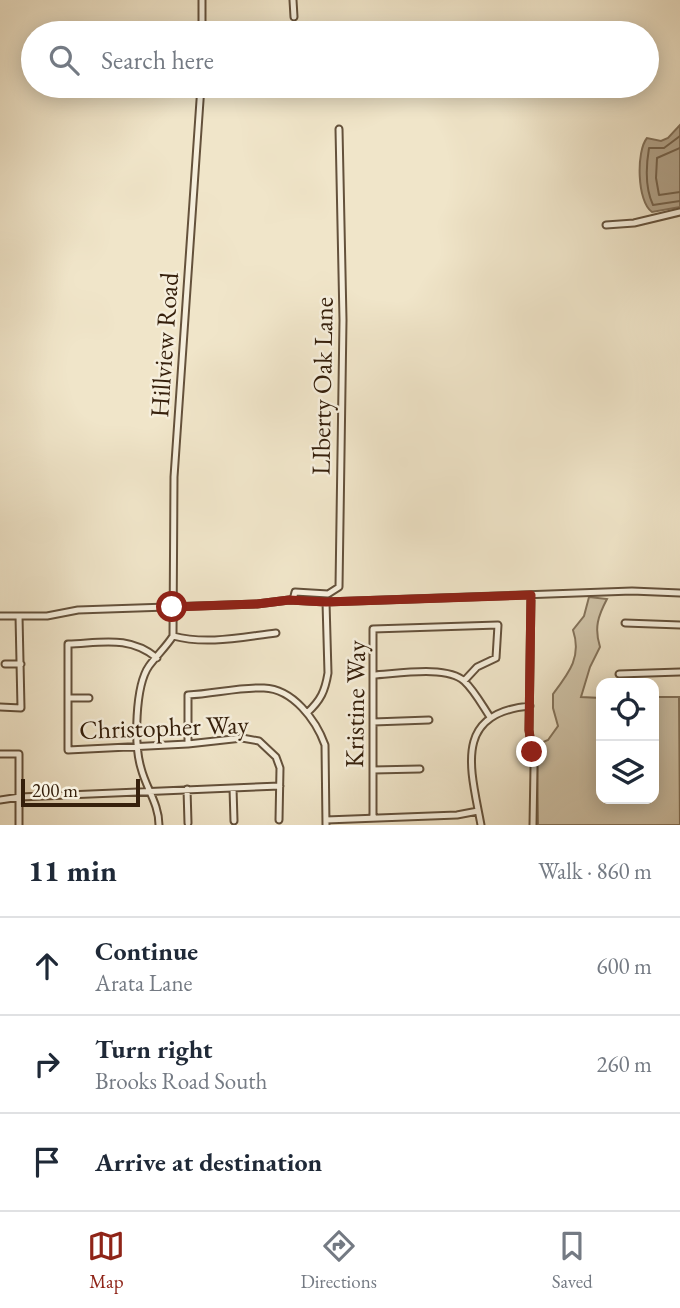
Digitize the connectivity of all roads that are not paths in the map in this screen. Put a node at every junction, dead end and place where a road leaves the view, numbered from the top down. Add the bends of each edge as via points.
1 (202, 0) edge
2 (293, 0) edge
3 (294, 17) dead end
4 (202, 21) edge
5 (200, 98) edge
6 (339, 130) dead end
7 (680, 212) edge
8 (606, 225) dead end
9 (680, 593) edge
10 (531, 595) junction
11 (293, 600) junction
12 (326, 602) junction
13 (172, 607) junction
14 (0, 616) edge
15 (19, 616) junction
16 (625, 623) dead end
17 (680, 625) edge
18 (276, 633) dead end
19 (173, 636) junction
20 (157, 658) junction
21 (5, 664) dead end
22 (21, 664) junction
23 (680, 672) edge
24 (620, 674) dead end
25 (373, 675) junction
26 (464, 681) junction
27 (68, 698) junction
28 (89, 698) dead end
29 (530, 706) junction
30 (0, 707) edge
31 (307, 713) junction
32 (490, 716) junction
33 (429, 720) dead end
34 (373, 722) junction
35 (188, 744) junction
36 (137, 746) junction
37 (0, 754) edge
38 (420, 769) dead end
39 (373, 770) junction
40 (280, 786) junction
41 (233, 788) junction
42 (187, 789) junction
43 (151, 793) junction
44 (20, 797) junction
45 (0, 800) edge
46 (478, 811) junction
47 (373, 817) junction
48 (279, 820) dead end
49 (234, 821) dead end
50 (326, 822) edge
51 (188, 823) dead end
52 (19, 825) edge
53 (159, 825) edge
54 (481, 825) edge
55 (533, 825) edge

1 - 4 street
2 - 3 street
5 - 13 street, Hillview Road via 174,477
6 - 11 street, LIberty Oak Lane via 343,320 339,587 328,594 295,592
7 - 8 street
9 - 10 street via 632,590
10 - 12 street
10 - 29 street
11 - 12 street
11 - 13 street
12 - 31 street via 327,684
13 - 15 street
13 - 19 street, Hillview Road
14 - 15 street
15 - 22 street
16 - 17 street
18 - 19 street via 206,641
19 - 20 street
20 - 27 street via 135,644 68,644
20 - 36 street via 141,684
21 - 22 street
22 - 30 street via 20,708
23 - 24 street
25 - 26 street via 441,672
25 - 26 street, Kristine Way via 373,629 498,625 496,658 477,667
25 - 34 street, Kristine Way
26 - 32 street
27 - 28 street
27 - 36 street, Christopher Way via 68,750
29 - 32 street
29 - 55 street
31 - 35 street via 292,698 273,689 188,695
31 - 50 street via 325,745
32 - 46 street via 480,727 470,756
33 - 34 street
34 - 39 street, Kristine Way
35 - 36 street, Christopher Way
35 - 40 street, Christopher Way via 242,738 260,741 276,757
36 - 43 street
37 - 44 street via 19,754
38 - 39 street
39 - 47 street, Kristine Way
40 - 41 street
40 - 48 street, Christopher Way
41 - 42 street
41 - 49 street
42 - 43 street
42 - 51 street
43 - 44 street
43 - 53 street
44 - 45 street
44 - 52 street
46 - 47 street
46 - 54 street
47 - 50 street

